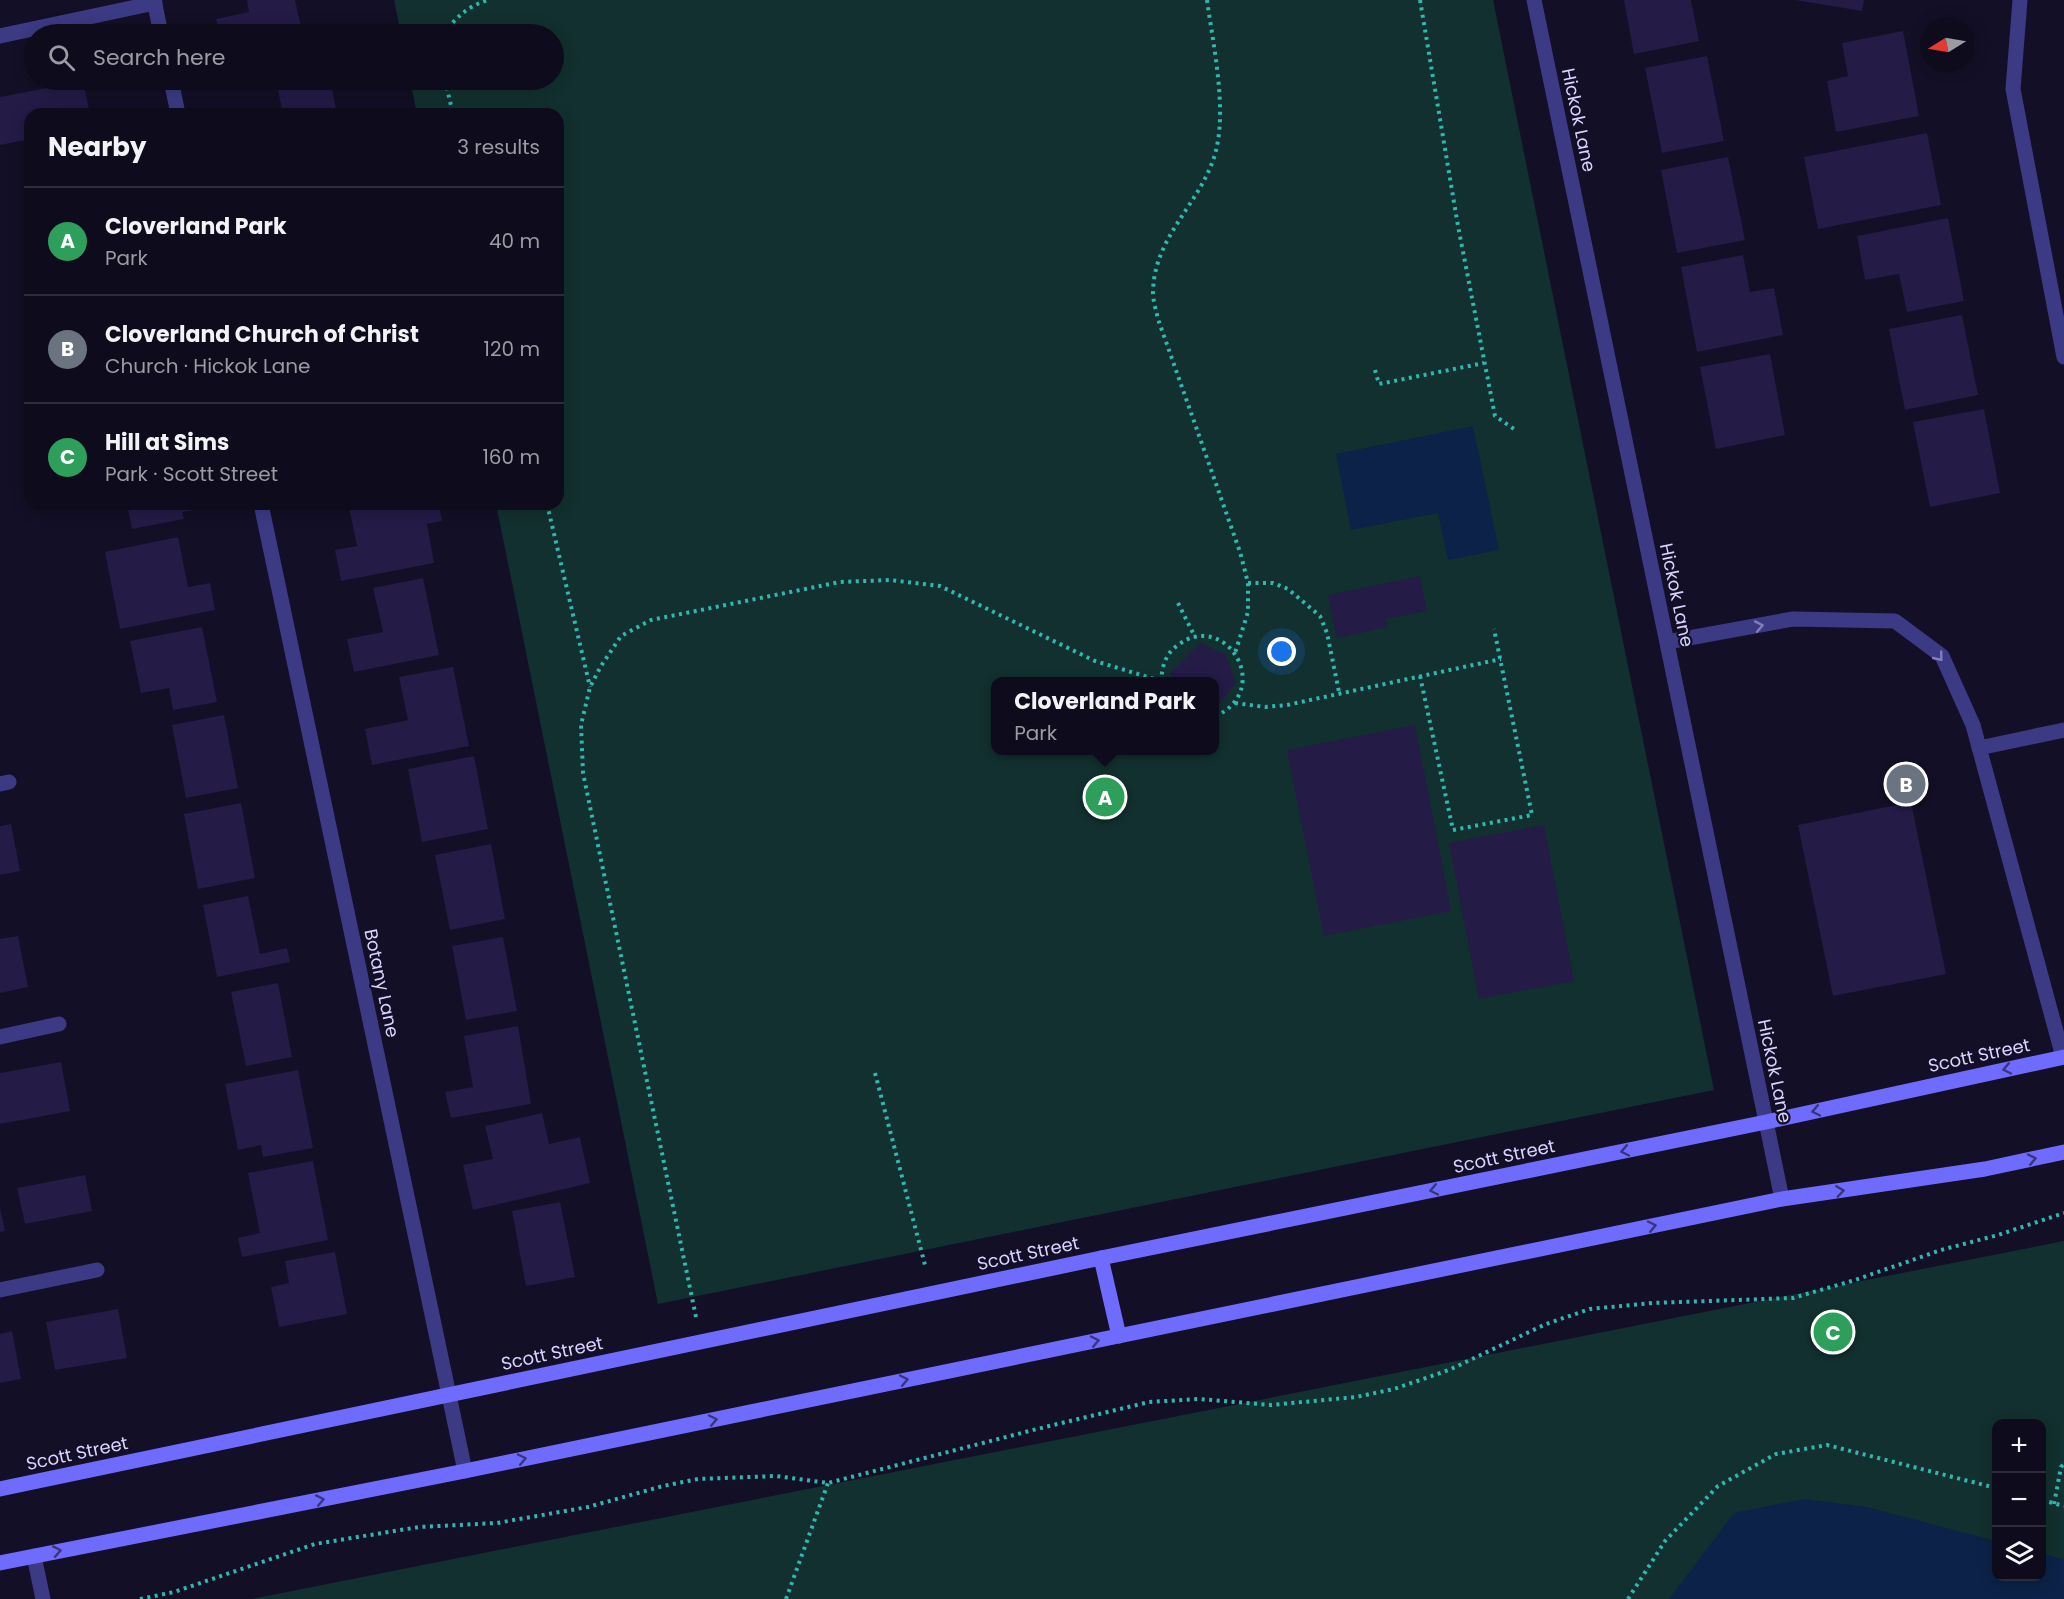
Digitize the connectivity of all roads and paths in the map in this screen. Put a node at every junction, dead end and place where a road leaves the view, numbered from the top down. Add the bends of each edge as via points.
1 (488, 0) edge
2 (1207, 0) edge
3 (1420, 0) edge
4 (1534, 0) edge
5 (2020, 0) edge
6 (154, 1) edge
7 (53, 24) edge
8 (159, 24) edge
9 (451, 24) edge
10 (24, 31) edge
11 (0, 36) edge
12 (173, 90) edge
13 (447, 90) edge
14 (177, 108) edge
15 (452, 108) edge
16 (2064, 357) edge
17 (1484, 363) junction
18 (1375, 370) dead end
19 (1514, 429) dead end
20 (262, 510) edge
21 (548, 510) edge
22 (1248, 583) junction
23 (1178, 603) dead end
24 (1494, 629) dead end
25 (1195, 637) junction
26 (1667, 642) junction
27 (1235, 653) junction
28 (1501, 659) junction
29 (1420, 676) junction
30 (1148, 677) edge
31 (1161, 677) edge
32 (590, 687) junction
33 (1339, 692) junction
34 (1235, 703) junction
35 (1219, 715) edge
36 (2064, 730) edge
37 (1979, 748) junction
38 (59, 1024) dead end
39 (0, 1036) edge
40 (2063, 1057) edge
41 (875, 1073) dead end
42 (1766, 1122) junction
43 (2064, 1152) edge
44 (1782, 1199) junction
45 (2064, 1213) edge
46 (1101, 1258) junction
47 (97, 1270) dead end
48 (0, 1290) edge
49 (933, 1293) junction
50 (1119, 1336) junction
51 (702, 1342) junction
52 (449, 1395) junction
53 (2064, 1464) edge
54 (465, 1471) junction
55 (828, 1483) junction
56 (1992, 1487) edge
57 (0, 1489) edge
58 (2046, 1501) edge
59 (2054, 1504) junction
60 (2064, 1506) edge
61 (34, 1556) junction
62 (0, 1563) edge
63 (43, 1599) edge
64 (140, 1599) edge
65 (786, 1599) edge
66 (1628, 1599) edge

1 - 9 path via 473,5
2 - 22 path via 1218,71 1217,146 1208,173 1163,246 1153,294 1158,319
3 - 17 path
4 - 26 street, Hickok Lane
5 - 16 street via 2013,89
6 - 7 street
6 - 8 street
10 - 11 street
12 - 14 street
13 - 15 path
17 - 18 path via 1379,384
17 - 19 path via 1495,416
20 - 52 street, Botany Lane
21 - 32 path
22 - 27 path via 1248,612
22 - 33 path via 1273,583 1288,589 1320,616
23 - 25 path
24 - 28 path
25 - 27 path via 1217,639
25 - 31 path via 1183,641 1170,653
26 -> 37 street via 1793,619 1895,621 1941,656 1973,725
26 - 42 street, Hickok Lane
27 - 34 path via 1243,678 1242,691
28 - 29 path
28 - 29 path via 1532,815 1453,830
29 - 33 path
30 - 32 path via 1095,661 940,586 890,580 840,582 651,620 621,636
32 - 51 path via 581,725 583,773
33 - 34 path via 1287,705
34 - 35 path
36 - 37 street
37 - 40 street
38 - 39 street
40 -> 42 main road, Scott Street
41 - 49 path
42 - 44 street, Hickok Lane
42 -> 46 main road, Scott Street
44 -> 43 main road via 1974,1171
50 -> 44 main road
45 - 55 path via 1793,1298 1590,1309 1546,1324 1449,1370 1394,1389 1356,1397 1271,1405 1198,1399 1149,1402
46 - 49 main road, Scott Street
46 - 50 main road
47 - 48 street
49 - 51 main road, Scott Street
54 -> 50 main road
51 - 52 main road, Scott Street
52 - 54 street, Botany Lane
52 - 57 main road, Scott Street
53 - 59 path
61 -> 54 main road
55 - 64 path via 776,1476 698,1479 588,1507 497,1523 419,1527 315,1544 174,1592
55 - 65 path
56 - 66 path via 1827,1445 1776,1454 1718,1486 1665,1540
58 - 59 path
59 - 60 path
61 - 62 main road
61 - 63 street

